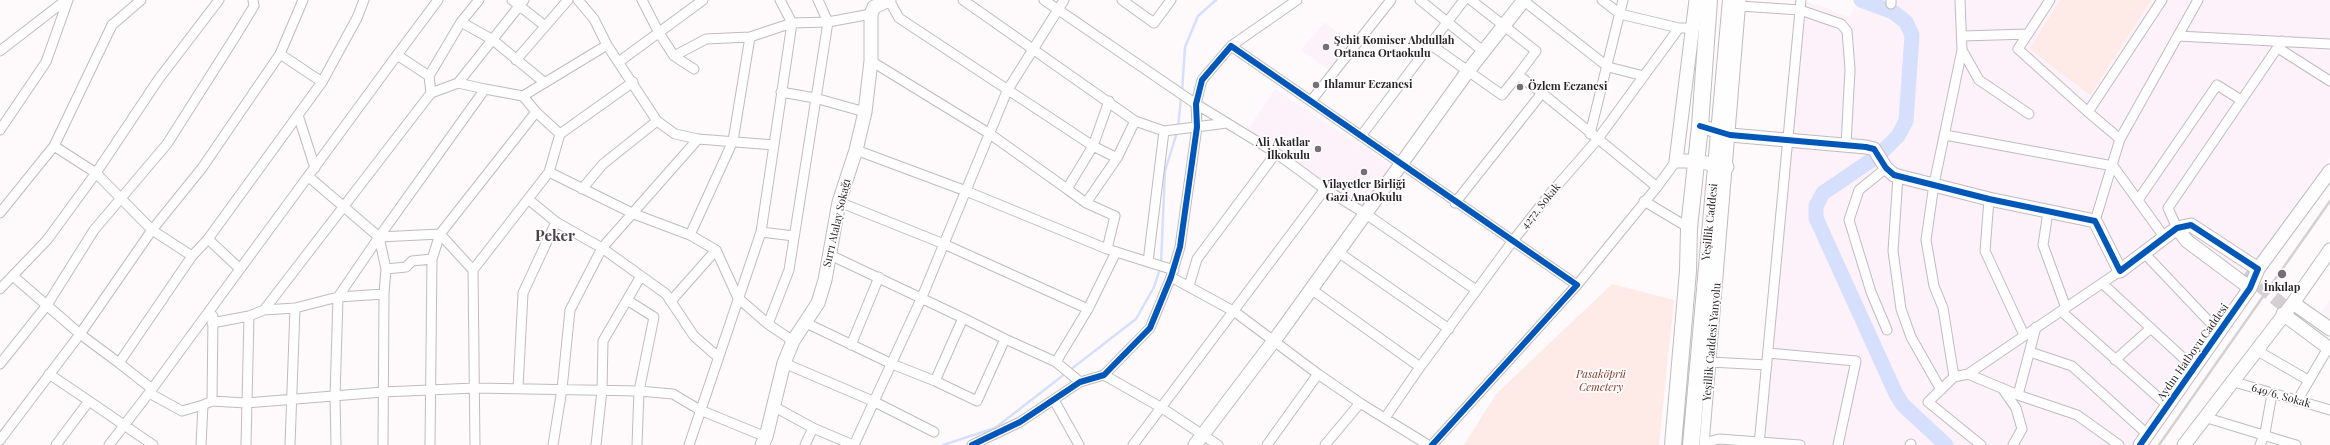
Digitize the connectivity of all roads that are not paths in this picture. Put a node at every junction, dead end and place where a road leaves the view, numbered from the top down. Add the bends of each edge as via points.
1 (67, 0) edge
2 (141, 0) edge
3 (219, 0) edge
4 (253, 0) edge
5 (303, 0) edge
6 (364, 0) edge
7 (438, 0) edge
8 (479, 0) edge
9 (568, 0) edge
10 (578, 0) edge
11 (642, 0) edge
12 (703, 0) edge
13 (780, 0) edge
14 (818, 0) edge
15 (889, 0) edge
16 (964, 0) edge
17 (1044, 0) edge
18 (1064, 0) edge
19 (1122, 0) edge
20 (1170, 0) edge
21 (1298, 0) edge
22 (1392, 0) edge
23 (1420, 0) edge
24 (1464, 0) edge
25 (1471, 0) edge
26 (1524, 0) edge
27 (1602, 0) edge
28 (1623, 0) edge
29 (1696, 0) edge
30 (1709, 0) edge
31 (1801, 0) edge
32 (1960, 0) edge
33 (2050, 0) edge
34 (2162, 0) edge
35 (2198, 0) edge
36 (519, 2) edge
37 (1737, 2) edge
38 (872, 7) edge
39 (1058, 9) junction
40 (1800, 10) junction
41 (1620, 14) junction
42 (1447, 21) junction
43 (461, 22) junction
44 (792, 22) junction
45 (828, 22) junction
46 (1504, 25) junction
47 (545, 26) junction
48 (1679, 28) junction
49 (1693, 28) junction
50 (659, 33) junction
51 (2028, 34) junction
52 (1963, 36) junction
53 (2178, 36) junction
54 (750, 37) junction
55 (493, 40) junction
56 (2330, 44) edge
57 (607, 45) junction
58 (1431, 45) junction
59 (2280, 45) junction
60 (1230, 46) junction
61 (1031, 49) junction
62 (1962, 50) junction
63 (0, 51) edge
64 (1484, 51) junction
65 (280, 54) junction
66 (397, 56) junction
67 (674, 56) junction
68 (516, 60) junction
69 (871, 60) junction
70 (620, 61) junction
71 (1608, 67) junction
72 (694, 69) dead end
73 (1468, 71) junction
74 (1518, 75) junction
75 (429, 76) junction
76 (1644, 76) junction
77 (2330, 81) edge
78 (322, 82) junction
79 (633, 82) junction
80 (458, 83) junction
81 (545, 83) junction
82 (485, 89) junction
83 (1007, 91) junction
84 (782, 92) junction
85 (431, 93) junction
86 (1542, 93) junction
87 (523, 96) junction
88 (815, 98) junction
89 (2241, 100) junction
90 (1109, 101) junction
91 (1311, 101) junction
92 (1196, 104) junction
93 (536, 112) junction
94 (865, 112) junction
95 (2088, 112) junction
96 (2029, 114) dead end
97 (298, 115) junction
98 (657, 121) junction
99 (1135, 121) junction
100 (1227, 123) junction
101 (1700, 126) junction
102 (1197, 127) junction
103 (0, 130) edge
104 (1164, 131) junction
105 (560, 134) junction
106 (990, 134) junction
107 (1725, 134) junction
108 (1945, 135) junction
109 (1361, 136) junction
110 (1594, 137) junction
111 (698, 139) junction
112 (2120, 139) junction
113 (1788, 140) junction
114 (733, 141) junction
115 (774, 145) junction
116 (1846, 145) junction
117 (54, 146) junction
118 (1093, 146) junction
119 (856, 150) junction
120 (1276, 153) junction
121 (1116, 158) junction
122 (1676, 161) junction
123 (1696, 161) junction
124 (1402, 164) junction
125 (1722, 166) junction
126 (2113, 166) junction
127 (1885, 167) junction
128 (315, 168) junction
129 (2330, 171) edge
130 (549, 172) junction
131 (96, 173) junction
132 (1898, 176) junction
133 (309, 177) junction
134 (1934, 184) junction
135 (1657, 187) junction
136 (582, 189) junction
137 (1067, 189) junction
138 (1325, 189) junction
139 (966, 191) junction
140 (120, 199) junction
141 (1989, 199) junction
142 (528, 200) junction
143 (2138, 200) junction
144 (1644, 201) junction
145 (839, 202) junction
146 (1086, 203) junction
147 (1455, 203) junction
148 (344, 206) junction
149 (2048, 212) junction
150 (0, 213) edge
151 (634, 214) junction
152 (1366, 214) junction
153 (2095, 221) junction
154 (556, 222) junction
155 (1689, 228) junction
156 (2177, 228) junction
157 (152, 230) junction
158 (761, 232) junction
159 (440, 234) junction
160 (690, 235) junction
161 (379, 236) junction
162 (794, 236) junction
163 (2165, 238) junction
164 (208, 239) junction
165 (1512, 242) junction
166 (944, 244) junction
167 (602, 248) junction
168 (716, 250) junction
169 (2330, 250) edge
170 (1111, 251) junction
171 (1338, 252) junction
172 (828, 254) junction
173 (2145, 254) junction
174 (192, 256) junction
175 (432, 259) junction
176 (1148, 262) junction
177 (240, 269) junction
178 (386, 269) junction
179 (2258, 269) junction
180 (473, 270) junction
181 (2120, 271) junction
182 (1172, 273) junction
183 (2245, 273) tunnel mouth
184 (13, 276) junction
185 (641, 276) junction
186 (880, 277) junction
187 (2103, 284) junction
188 (1189, 286) junction
189 (1577, 286) junction
190 (2250, 288) junction
191 (0, 289) edge
192 (1311, 290) junction
193 (1476, 290) junction
194 (384, 294) junction
195 (338, 297) junction
196 (922, 297) junction
197 (738, 298) junction
198 (627, 300) junction
199 (670, 301) junction
200 (2293, 303) junction
201 (47, 305) junction
202 (213, 306) junction
203 (295, 308) junction
204 (1088, 309) junction
205 (264, 310) junction
206 (2063, 310) junction
207 (1235, 312) junction
208 (2283, 314) junction
209 (249, 316) junction
210 (963, 318) junction
211 (2301, 320) tunnel mouth
212 (212, 323) junction
213 (806, 323) junction
214 (768, 324) junction
215 (2036, 327) junction
216 (2151, 328) junction
217 (1449, 329) junction
218 (2330, 329) edge
219 (1887, 330) dead end
220 (2220, 333) junction
221 (80, 334) junction
222 (2024, 335) junction
223 (1005, 339) junction
224 (1274, 340) junction
225 (793, 341) junction
226 (851, 345) junction
227 (2329, 346) edge
228 (2256, 350) junction
229 (2030, 352) junction
230 (1768, 353) junction
231 (718, 357) junction
232 (2115, 360) junction
233 (1056, 362) junction
234 (1710, 362) junction
235 (119, 363) junction
236 (784, 363) junction
237 (0, 364) edge
238 (892, 364) junction
239 (1767, 365) junction
240 (1420, 367) junction
241 (2194, 368) junction
242 (49, 374) junction
243 (1318, 374) junction
244 (1968, 374) junction
245 (1104, 375) junction
246 (1954, 378) junction
247 (935, 380) junction
248 (2308, 380) junction
249 (1080, 382) junction
250 (2231, 382) junction
251 (475, 388) junction
252 (518, 388) junction
253 (2002, 388) junction
254 (562, 389) junction
255 (602, 390) junction
256 (1941, 390) junction
257 (151, 391) junction
258 (429, 391) junction
259 (639, 391) junction
260 (383, 392) junction
261 (2272, 394) junction
262 (2018, 395) junction
263 (335, 397) junction
264 (291, 400) junction
265 (1054, 400) junction
266 (89, 401) junction
267 (2297, 401) junction
268 (875, 402) junction
269 (208, 403) junction
270 (246, 403) junction
271 (1360, 403) junction
272 (773, 406) junction
273 (2168, 406) junction
274 (1162, 408) junction
275 (700, 410) junction
276 (2330, 410) edge
277 (2204, 417) junction
278 (1386, 418) junction
279 (124, 425) junction
280 (813, 428) junction
281 (934, 432) dead end
282 (1203, 434) junction
283 (2264, 435) junction
284 (0, 440) edge
285 (2144, 440) edge
286 (764, 441) edge
287 (1759, 443) edge
288 (1700, 444) edge
289 (56, 445) edge
290 (109, 445) edge
291 (153, 445) edge
292 (201, 445) edge
293 (246, 445) edge
294 (290, 445) edge
295 (336, 445) edge
296 (384, 445) edge
297 (430, 445) edge
298 (475, 445) edge
299 (553, 445) edge
300 (596, 445) edge
301 (637, 445) edge
302 (688, 445) edge
303 (805, 445) edge
304 (853, 445) edge
305 (972, 445) edge
306 (1079, 445) edge
307 (1133, 445) edge
308 (1195, 445) edge
309 (1218, 445) edge
310 (1267, 445) edge
311 (1325, 445) edge
312 (1428, 445) edge
313 (1432, 445) edge
314 (1673, 445) edge
315 (1800, 445) edge
316 (1838, 445) edge
317 (1982, 445) edge
318 (2013, 445) edge
319 (2119, 445) edge
320 (2184, 445) edge
321 (2260, 445) edge
322 (2296, 445) edge

1 - 63 street
1 - 103 street via 46,62
2 - 117 street via 112,25
3 - 131 street via 158,80
4 - 140 street via 254,6 176,131
5 - 65 street
6 - 78 street
7 - 66 street
8 - 43 street
9 - 47 street
10 - 57 street via 594,19
11 - 50 street
12 - 50 street
13 - 44 street
14 - 45 street
15 - 38 street
15 - 83 street via 899,18
16 - 61 street
17 - 39 street
18 - 39 street
19 - 20 street via 1154,23
21 - 60 street
22 - 91 street
23 - 42 street
24 - 42 street
25 - 46 street
26 - 46 street
26 - 71 street
27 - 41 street
28 - 41 street
29 - 49 street
30 - 101 highway, Yeşillik Caddesi
31 - 40 street
32 - 52 street
33 - 51 street
34 - 95 street
35 - 53 street
36 - 47 street
36 - 55 street
37 - 40 street
37 - 107 highway, Yeşillik Caddesi
38 - 45 street
38 - 69 street, Sırrı Atalay Sokağı
39 - 61 street
39 - 92 street
40 - 113 street
40 - 116 street via 1841,24 1847,31 1850,69
41 - 48 street
41 - 71 street
42 - 58 street
42 - 64 street
43 - 55 street
43 - 75 street
44 - 45 street
44 - 54 street
44 - 84 street
45 - 88 street
46 - 64 street
46 - 74 street via 1536,51
47 - 68 street
48 - 49 street
48 - 76 street, 4272. Sokak
49 - 122 street
50 - 67 street
50 - 70 street
51 - 52 street
51 - 95 street via 2018,49
52 - 62 street
53 - 59 street
53 - 112 street
54 - 67 street via 706,39
54 - 114 street
55 - 68 street
55 - 80 street
56 - 59 street
57 - 70 street
57 - 81 street
58 - 73 street
58 - 109 street
59 - 77 street
59 - 89 street
60 - 91 street
60 - 92 street via 1202,80
61 - 83 street
61 - 90 street
62 - 96 street via 1979,80
62 - 108 street
64 - 73 street
65 - 78 street
65 - 157 street via 202,168
66 - 75 street
66 - 128 street
67 - 72 street
68 - 81 street
69 - 94 street, Sırrı Atalay Sokağı
69 - 106 street
70 - 79 street
71 - 76 street
71 - 110 street
73 - 74 street via 1502,95
73 - 124 street
74 - 86 street
75 - 85 street
76 - 110 street, 4272. Sokak
78 - 97 street
79 - 98 street
79 - 105 street
80 - 82 street
80 - 85 street
81 - 87 street
82 - 87 street
82 - 161 street
83 - 106 street
83 - 118 street
84 - 88 street
84 - 115 street
85 - 148 street
86 - 110 street
86 - 147 street
87 - 93 street
88 - 94 street
88 - 162 street
89 - 143 street via 2217,85
89 - 156 street via 2168,208
90 - 99 street
90 - 118 street
91 - 109 street
92 - 100 street
92 - 102 street
93 - 105 street
93 - 159 street
94 - 119 street, Sırrı Atalay Sokağı
95 - 112 street
97 - 128 street
97 - 164 street
98 - 111 street via 674,134
98 - 136 street via 603,164
99 - 104 street
99 - 121 street
100 - 102 street
100 - 120 street
101 - 107 street
101 - 123 highway, Yeşillik Caddesi
102 - 104 street
102 - 182 street via 1180,247
104 - 176 street
105 - 130 street
106 - 137 street
106 - 139 street
107 - 113 street
107 - 125 highway, Yeşillik Caddesi
108 - 126 street
108 - 134 street
109 - 124 street
110 - 135 street
110 - 165 street, 4272. Sokak
111 - 114 street
111 - 151 street
112 - 126 street
113 - 116 street
113 - 230 street
114 - 115 street
114 - 160 street
115 - 158 street
116 - 127 street via 1874,149
117 - 131 street
117 - 150 street
118 - 121 street
118 - 137 street
119 - 139 street
119 - 145 street, Sırrı Atalay Sokağı
120 - 138 street
120 - 188 street via 1197,259
121 - 146 street
122 - 123 street
122 - 135 street
123 - 125 street
123 - 155 highway, Yeşillik Caddesi
124 - 147 street
124 - 152 street
125 - 234 street, Yeşillik Caddesi Yanyolu
125 - 288 highway, Yeşillik Caddesi via 1705,273
126 - 143 street
126 - 153 street
127 - 132 street
127 - 219 street via 1859,190 1849,220 1871,292
128 - 133 street
129 - 179 street, Aydın Hatboyu Caddesi
130 - 136 street
130 - 142 street
131 - 140 street
131 - 184 street via 47,240
132 - 134 street
132 - 256 street via 1893,251 1901,309 1911,337
133 - 148 street
133 - 177 street
134 - 141 street
134 - 246 street via 1926,240 1934,286 1942,308
135 - 144 street
136 - 151 street
137 - 146 street
138 - 152 street
138 - 207 street
139 - 166 street
139 - 170 street
140 - 157 street
140 - 201 street via 94,230
141 - 149 street
141 - 222 street via 1985,251
142 - 154 street
142 - 180 street
143 - 163 street
144 - 155 street
144 - 189 street
145 - 166 street
145 - 172 street, Sırrı Atalay Sokağı
146 - 170 street via 1115,216
147 - 165 street
148 - 161 street
148 - 205 street
149 - 153 street
149 - 206 street via 2043,245
151 - 160 street
151 - 167 street
152 - 171 street
152 - 193 street
153 - 181 street
154 - 167 street
154 - 252 street via 523,293
155 - 314 highway, Yeşillik Caddesi via 1688,271
156 - 163 street
156 - 179 street via 2191,225
156 - 183 street
156 - 190 street via 2187,241
157 - 174 street
157 - 221 street
158 - 162 street
158 - 197 street
159 - 161 street
159 - 175 street
159 - 180 street
160 - 168 street
161 - 178 street
161 - 195 street
162 - 214 street via 790,270
163 - 173 street
164 - 174 street
164 - 177 street
165 - 189 street
165 - 193 street, 4272. Sokak
166 - 196 street
166 - 204 street
167 - 185 street
167 - 254 street via 570,310
168 - 197 street
168 - 199 street
169 - 200 street
170 - 176 street
170 - 204 street
171 - 192 street
171 - 217 street
172 - 186 street
172 - 213 street, Sırrı Atalay Sokağı via 825,280 818,303
173 - 181 street
173 - 220 street
174 - 235 street
175 - 178 street via 412,261 406,266
175 - 258 street
176 - 182 street
177 - 202 street
178 - 194 street
179 - 190 street, Aydın Hatboyu Caddesi
180 - 251 street
181 - 187 street
182 - 188 street
182 - 245 street via 1150,328
184 - 191 street
184 - 201 street
185 - 198 street
185 - 199 street via 666,294
186 - 196 street
186 - 226 street
187 - 206 street
187 - 216 street
188 - 207 street
189 - 313 street
190 - 220 street, Aydın Hatboyu Caddesi
192 - 224 street
192 - 240 street
193 - 217 street, 4272. Sokak
194 - 195 street
194 - 260 street
195 - 203 street
195 - 263 street
196 - 210 street
196 - 238 street
197 - 214 street
197 - 231 street
198 - 255 street via 603,341
198 - 259 street via 654,317
199 - 231 street via 694,336
200 - 208 street
200 - 218 street
201 - 221 street
201 - 237 street
202 - 212 street
202 - 257 street
203 - 205 street
203 - 264 street
204 - 233 street
205 - 209 street
206 - 215 street
206 - 232 street
207 - 224 street
207 - 274 street
208 - 227 street
208 - 228 street
209 - 212 street
209 - 270 street
210 - 223 street
210 - 247 street
211 - 227 street
212 - 269 street
213 - 225 street, Sırrı Atalay Sokağı
213 - 226 street
214 - 225 street
215 - 222 street
215 - 229 street
216 - 232 street
216 - 241 street
217 - 240 street, 4272. Sokak
220 - 241 street, Aydın Hatboyu Caddesi
221 - 235 street
221 - 242 street
222 - 244 street
223 - 233 street
223 - 247 street via 977,401
224 - 243 street
224 - 282 street
225 - 236 street, Sırrı Atalay Sokağı
226 - 238 street
227 - 248 street
228 - 248 street
228 - 250 street
229 - 262 street
229 - 285 street via 2072,366
230 - 239 street
230 - 316 street via 1856,360
231 - 275 street
232 - 273 street
233 - 249 street
234 - 239 street
234 - 288 street, Yeşillik Caddesi Yanyolu
235 - 257 street
236 - 268 street
236 - 272 street, Sırrı Atalay Sokağı
238 - 247 street
238 - 268 street
239 - 287 street
240 - 278 street, 4272. Sokak
241 - 273 street, Aydın Hatboyu Caddesi
242 - 266 street
242 - 284 street
243 - 271 street
243 - 310 street
244 - 246 street
244 - 253 street
245 - 249 street
245 - 274 street
246 - 256 street
248 - 267 street
249 - 265 street
250 - 261 street, 649/6. Sokak
250 - 277 street
251 - 252 street
251 - 258 street
251 - 298 street
252 - 254 street
253 - 262 street
253 - 318 street via 2016,408 2022,429
254 - 255 street
254 - 299 street
255 - 259 street
255 - 300 street
256 - 317 street via 1928,402
257 - 269 street via 182,411
257 - 279 street
258 - 260 street
258 - 297 street
259 - 275 street via 673,394
259 - 301 street
260 - 263 street
260 - 296 street
261 - 267 street, 649/6. Sokak
261 - 283 street
262 - 319 street via 2077,415
263 - 264 street
263 - 295 street
264 - 270 street
264 - 294 street
265 - 305 street via 1020,422
265 - 306 street
266 - 279 street
266 - 289 street
267 - 276 street, 649/6. Sokak
268 - 281 street
268 - 304 street
269 - 270 street
269 - 292 street
270 - 293 street
271 - 278 street
271 - 311 street
272 - 280 street
272 - 286 street, Sırrı Atalay Sokağı
273 - 285 street, Aydın Hatboyu Caddesi
274 - 282 street
274 - 307 street
275 - 286 street
275 - 302 street
277 - 283 street
277 - 320 street
278 - 312 street
279 - 290 street
279 - 291 street
280 - 303 street
280 - 304 street
282 - 308 street
282 - 309 street
283 - 321 street
283 - 322 street
287 - 288 street via 1719,439
287 - 315 street

